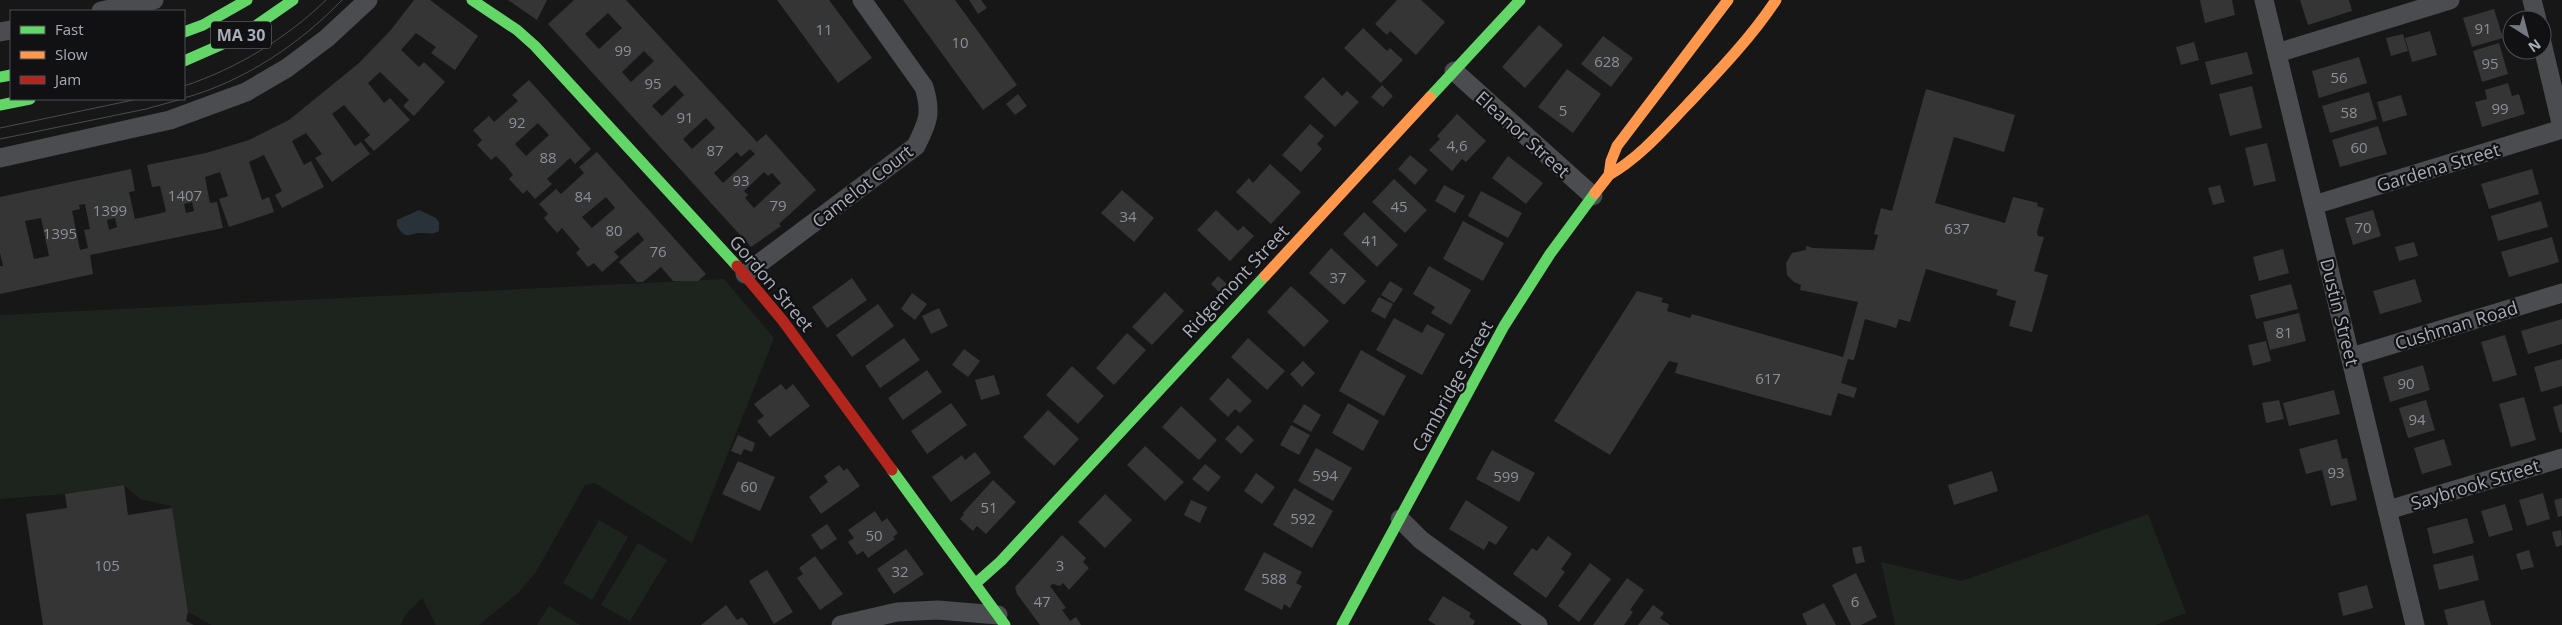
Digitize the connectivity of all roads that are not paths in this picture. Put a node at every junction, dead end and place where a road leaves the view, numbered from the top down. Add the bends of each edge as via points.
1 (154, 0) edge
2 (247, 0) edge
3 (293, 0) edge
4 (368, 0) edge
5 (472, 0) edge
6 (862, 0) edge
7 (1520, 0) edge
8 (1728, 0) edge
9 (1776, 0) edge
10 (2264, 0) edge
11 (2450, 0) edge
12 (106, 10) edge
13 (185, 32) edge
14 (2277, 53) junction
15 (2546, 60) edge
16 (185, 61) edge
17 (1454, 71) junction
18 (25, 100) edge
19 (0, 105) edge
20 (2562, 128) edge
21 (0, 158) edge
22 (1608, 175) junction
23 (1593, 196) junction
24 (2314, 205) junction
25 (745, 274) junction
26 (2562, 293) edge
27 (2351, 357) junction
28 (2562, 458) edge
29 (2388, 510) junction
30 (1400, 518) junction
31 (975, 584) junction
32 (1002, 620) edge
33 (840, 625) edge
34 (1342, 625) edge
35 (1538, 625) edge
36 (2416, 625) edge

1 - 12 street
2 - 13 street, MA 30
3 - 16 street, MA 30 via 254,28
4 - 21 street via 295,62 246,92 170,120
5 - 25 street, Gordon Street via 535,46
6 - 25 street, Camelot Court via 924,87 929,104 928,122 916,146
7 - 17 street, Ridgemont Street
8 - 22 street, Cambridge Street via 1618,146
9 - 22 street, Cambridge Street via 1744,44 1714,77 1636,158
10 - 14 street, Dustin Street
11 - 14 street
14 - 24 street, Dustin Street
15 - 20 street
17 - 23 street, Eleanor Street
17 - 31 street, Ridgemont Street via 1001,561
18 - 19 street
20 - 24 street, Gardena Street
22 - 23 street, Cambridge Street
23 - 30 street, Cambridge Street via 1550,254 1504,326
24 - 27 street, Dustin Street
25 - 31 street, Gordon Street via 784,321
26 - 27 street, Cushman Road
27 - 29 street, Dustin Street
28 - 29 street, Saybrook Street
29 - 36 street, Dustin Street
30 - 34 street, Cambridge Street
30 - 35 street via 1421,540
31 - 32 street, Gordon Street
32 - 33 street via 938,610 897,612

